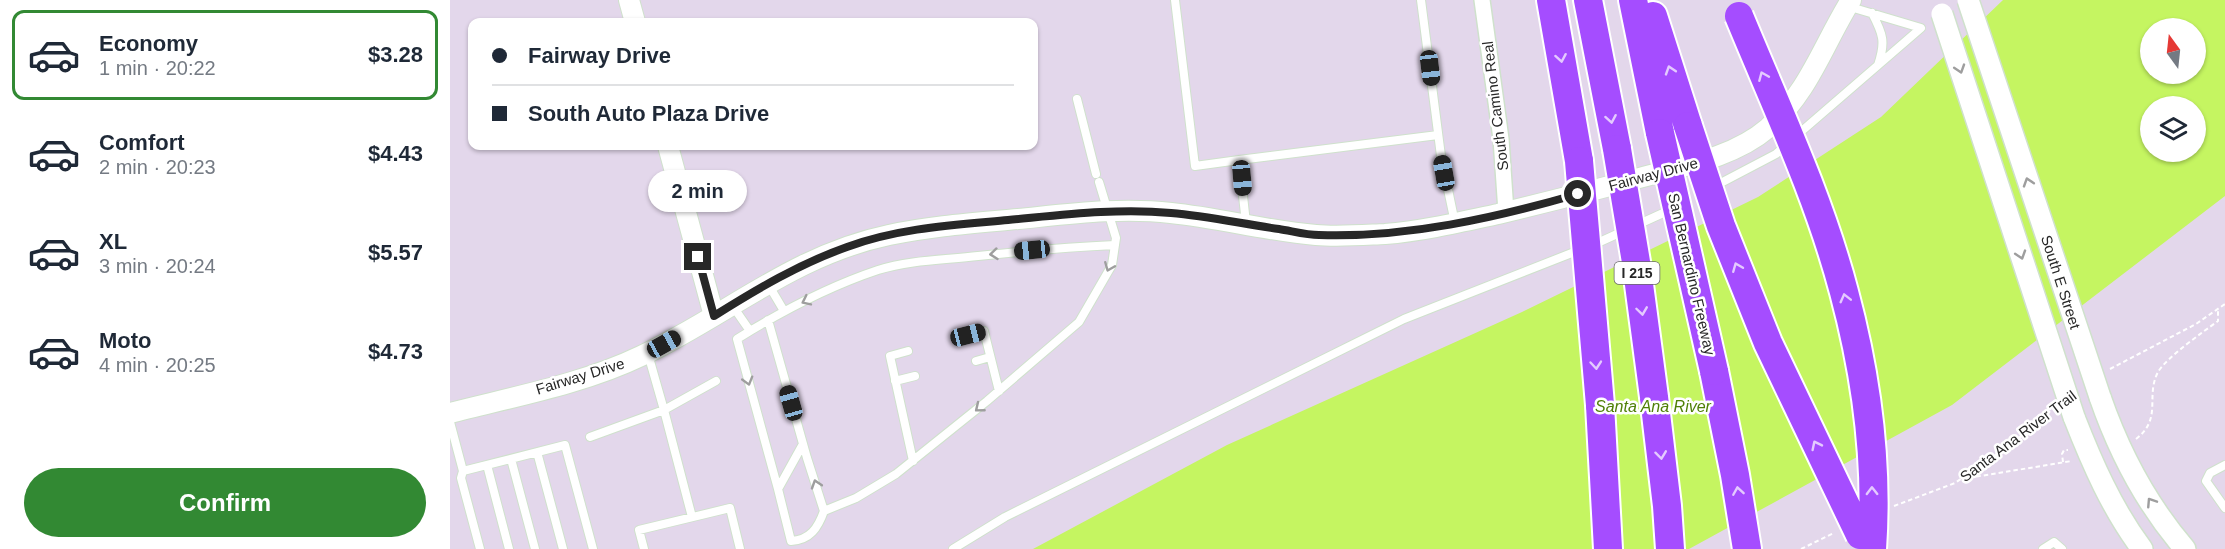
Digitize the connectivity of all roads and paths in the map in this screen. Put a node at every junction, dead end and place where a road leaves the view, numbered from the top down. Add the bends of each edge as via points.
1 (629, 0) edge
2 (1175, 0) edge
3 (1421, 0) edge
4 (1482, 0) edge
5 (1551, 0) edge
6 (1588, 0) edge
7 (1633, 0) edge
8 (1647, 0) edge
9 (1968, 0) edge
10 (1849, 3) edge
11 (1940, 7) edge
12 (1735, 8) edge
13 (1872, 13) junction
14 (634, 18) edge
15 (1877, 66) junction
16 (1077, 99) dead end
17 (1438, 135) junction
18 (669, 150) edge
19 (1239, 160) junction
20 (1705, 191) dead end
21 (1685, 202) dead end
22 (1106, 211) junction
23 (1506, 212) junction
24 (1455, 223) junction
25 (1246, 224) junction
26 (1115, 245) junction
27 (767, 283) junction
28 (2225, 304) edge
29 (732, 305) junction
30 (2218, 309) junction
31 (784, 311) junction
32 (714, 316) junction
33 (768, 320) junction
34 (750, 331) junction
35 (968, 335) dead end
36 (908, 351) dead end
37 (647, 353) junction
38 (990, 357) junction
39 (976, 360) dead end
40 (2109, 370) dead end
41 (915, 376) dead end
42 (716, 381) dead end
43 (895, 381) junction
44 (999, 391) junction
45 (1600, 405) junction
46 (664, 410) junction
47 (2065, 412) junction
48 (450, 413) edge
49 (450, 423) edge
50 (590, 437) dead end
51 (803, 444) junction
52 (2121, 448) junction
53 (2074, 449) dead end
54 (537, 452) junction
55 (511, 459) junction
56 (913, 460) junction
57 (2078, 461) dead end
58 (2063, 462) junction
59 (487, 465) junction
60 (2225, 465) edge
61 (463, 471) junction
62 (1967, 476) junction
63 (778, 489) junction
64 (1891, 507) dead end
65 (2225, 508) edge
66 (824, 511) junction
67 (692, 517) junction
68 (1840, 530) dead end
69 (480, 549) edge
70 (509, 549) edge
71 (535, 549) edge
72 (563, 549) edge
73 (593, 549) edge
74 (644, 549) edge
75 (740, 549) edge
76 (953, 549) edge
77 (1594, 549) edge
78 (1608, 549) edge
79 (1670, 549) edge
80 (1747, 549) edge
81 (1801, 549) edge
82 (1870, 549) edge
83 (2043, 549) edge
84 (2062, 549) edge
85 (2142, 549) edge
86 (2185, 549) edge

1 - 14 street
2 - 19 lane via 1196,166
3 - 17 lane
4 - 23 street, South Camino Real via 1501,139
5 -> 45 highway, bridge via 1579,161
6 -> 79 highway, I 215, bridge via 1636,262
80 -> 7 highway, San Bernardino Freeway, bridge via 1707,340
82 -> 8 highway, bridge via 1768,343 1721,226
52 -> 9 main road, South E Street, bridge via 2100,397
10 - 13 lane
10 - 23 street, Fairway Drive via 1819,62 1794,100 1758,135 1715,157
11 -> 47 main road, South E Street, bridge
82 -> 12 highway, bridge via 1870,439 1844,291 1804,173
13 - 15 lane via 1884,40
13 - 15 lane via 1922,28
15 - 20 lane via 1776,154
16 - 22 lane
17 - 19 lane
17 - 24 lane
18 - 32 street
19 - 25 lane
21 - 76 lane via 1536,269 1404,319 1005,518
22 - 25 street, Fairway Drive via 1173,213
22 - 26 lane
22 - 27 street, Fairway Drive via 925,228 884,236 838,250
23 - 24 street, Fairway Drive
24 - 25 street, Fairway Drive via 1387,234 1317,235
26 -> 31 lane via 903,264 878,270
26 -> 44 lane via 1112,265 1079,322
27 - 29 street, Fairway Drive
27 - 31 lane
28 - 30 path
29 - 32 street, Fairway Drive
29 - 34 lane
30 - 40 path
30 - 52 path via 2218,321 2159,370 2151,421 2144,433
31 - 33 lane
32 - 37 street, Fairway Drive
33 - 34 lane
33 - 51 lane
34 -> 63 lane via 736,339
35 - 38 lane via 984,331
36 - 43 lane via 890,356
37 - 46 lane
37 - 48 street, Fairway Drive via 587,377
38 - 39 lane
38 - 44 lane
41 - 43 lane
42 - 46 lane
43 - 56 lane
44 -> 56 lane
45 - 77 highway
45 - 78 highway
46 - 50 lane
46 - 67 lane
47 - 62 path, Santa Ana River Trail
47 - 85 main road, South E Street
49 - 61 lane
51 - 63 lane
66 -> 51 lane
86 -> 52 main road, South E Street via 2134,475
53 - 58 path via 2064,450
54 - 55 lane
54 - 72 lane
54 - 73 lane via 565,445
55 - 59 lane
55 - 71 lane
56 - 66 lane via 856,498
57 - 58 path
58 - 62 path
59 - 61 lane
59 - 70 lane
60 - 65 lane via 2210,473 2206,481
61 - 69 lane via 461,478
62 - 64 path, Santa Ana River Trail
63 - 66 lane via 791,541 800,541 817,529
67 - 74 lane via 639,530
67 - 75 lane via 730,508
68 - 81 path
83 - 84 lane via 2054,542

